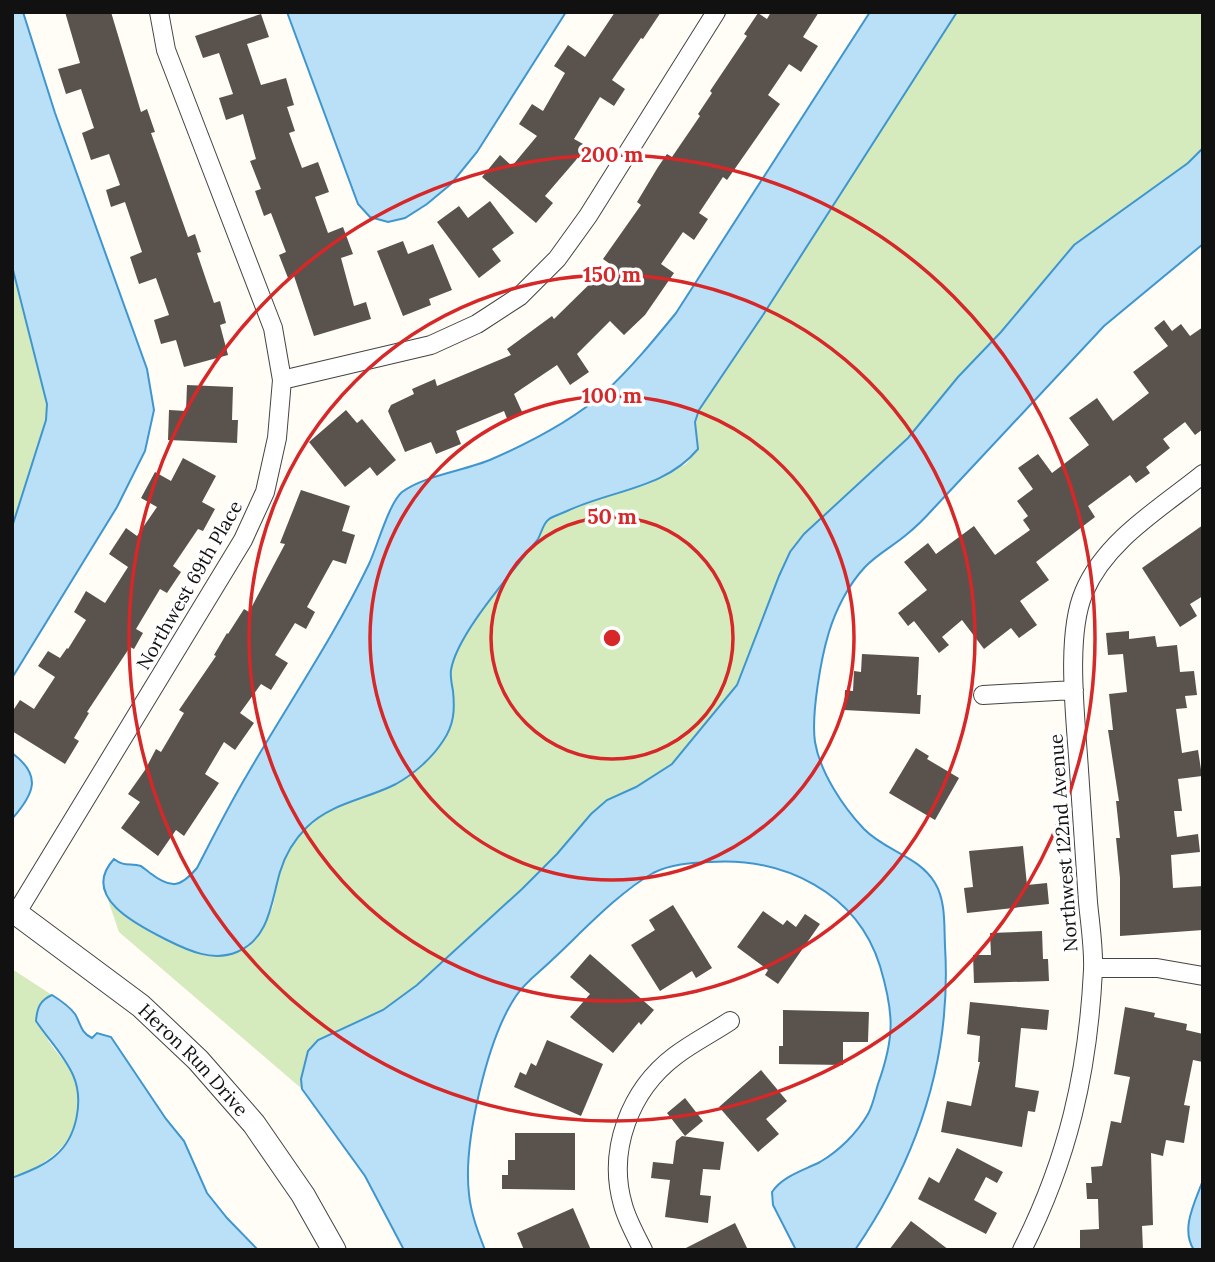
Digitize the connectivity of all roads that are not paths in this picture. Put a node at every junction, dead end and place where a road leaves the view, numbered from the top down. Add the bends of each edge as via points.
1 (159, 12) edge
2 (716, 12) edge
3 (282, 380) junction
4 (1203, 474) edge
5 (1074, 690) junction
6 (983, 695) dead end
7 (15, 911) edge
8 (1093, 968) junction
9 (1203, 976) edge
10 (730, 1021) dead end
11 (334, 1250) edge
12 (643, 1250) edge
13 (1022, 1250) edge

1 - 3 street, Northwest 69th Place via 166,50 273,328
2 - 3 street via 589,216 557,259 520,296 477,324 431,345
3 - 7 street, Northwest 69th Place via 277,438 265,492 243,540
4 - 5 street, Northwest 122nd Avenue via 1120,541 1100,563 1083,592 1075,626
5 - 6 street
5 - 8 street, Northwest 122nd Avenue
7 - 11 street, Heron Run Drive via 141,1006 198,1060 254,1124
8 - 9 street via 1157,968
8 - 13 street, Northwest 122nd Avenue via 1082,1082 1044,1207
10 - 12 street via 674,1056 640,1092 628,1116 619,1147 619,1179 623,1206

